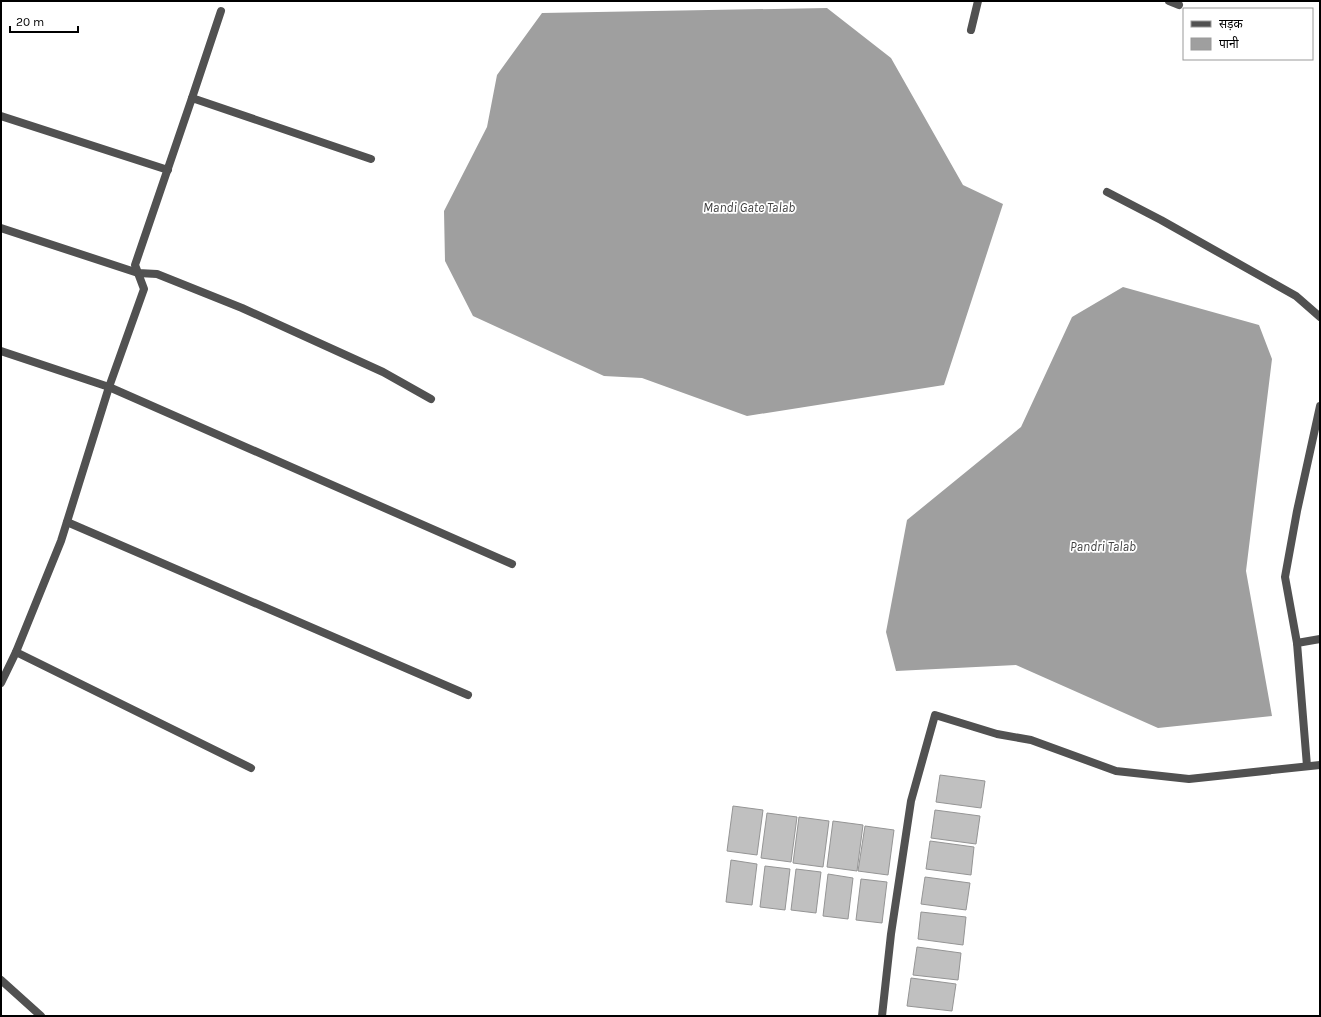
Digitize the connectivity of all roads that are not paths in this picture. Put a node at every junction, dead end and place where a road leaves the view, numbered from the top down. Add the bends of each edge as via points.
1 (978, 1) edge
2 (1169, 1) edge
3 (1179, 5) dead end
4 (221, 11) dead end
5 (971, 30) dead end
6 (192, 98) junction
7 (1, 116) edge
8 (371, 160) dead end
9 (168, 170) junction
10 (1106, 192) dead end
11 (1, 228) edge
12 (138, 273) junction
13 (1320, 317) edge
14 (1, 352) edge
15 (109, 387) junction
16 (431, 399) dead end
17 (1320, 406) edge
18 (67, 522) junction
19 (512, 564) dead end
20 (1320, 639) edge
21 (1297, 644) junction
22 (16, 652) junction
23 (1, 683) edge
24 (468, 695) dead end
25 (1320, 765) edge
26 (1307, 766) junction
27 (251, 768) dead end
28 (1, 980) edge
29 (41, 1016) edge
30 (882, 1016) edge

1 - 5 street
2 - 3 street
4 - 6 street
6 - 8 street
6 - 9 street
7 - 9 street
9 - 12 street via 136,265
10 - 13 street via 1296,296
11 - 12 street
12 - 15 street via 144,289
12 - 16 street via 157,274 242,308 383,372
14 - 15 street
15 - 18 street
15 - 19 street
17 - 21 street via 1285,577
18 - 22 street
18 - 24 street
20 - 21 street
21 - 26 street
22 - 23 street
22 - 27 street
25 - 26 street
26 - 30 street via 1189,779 1116,771 1030,740 997,734 935,715 911,801 891,934
28 - 29 street

